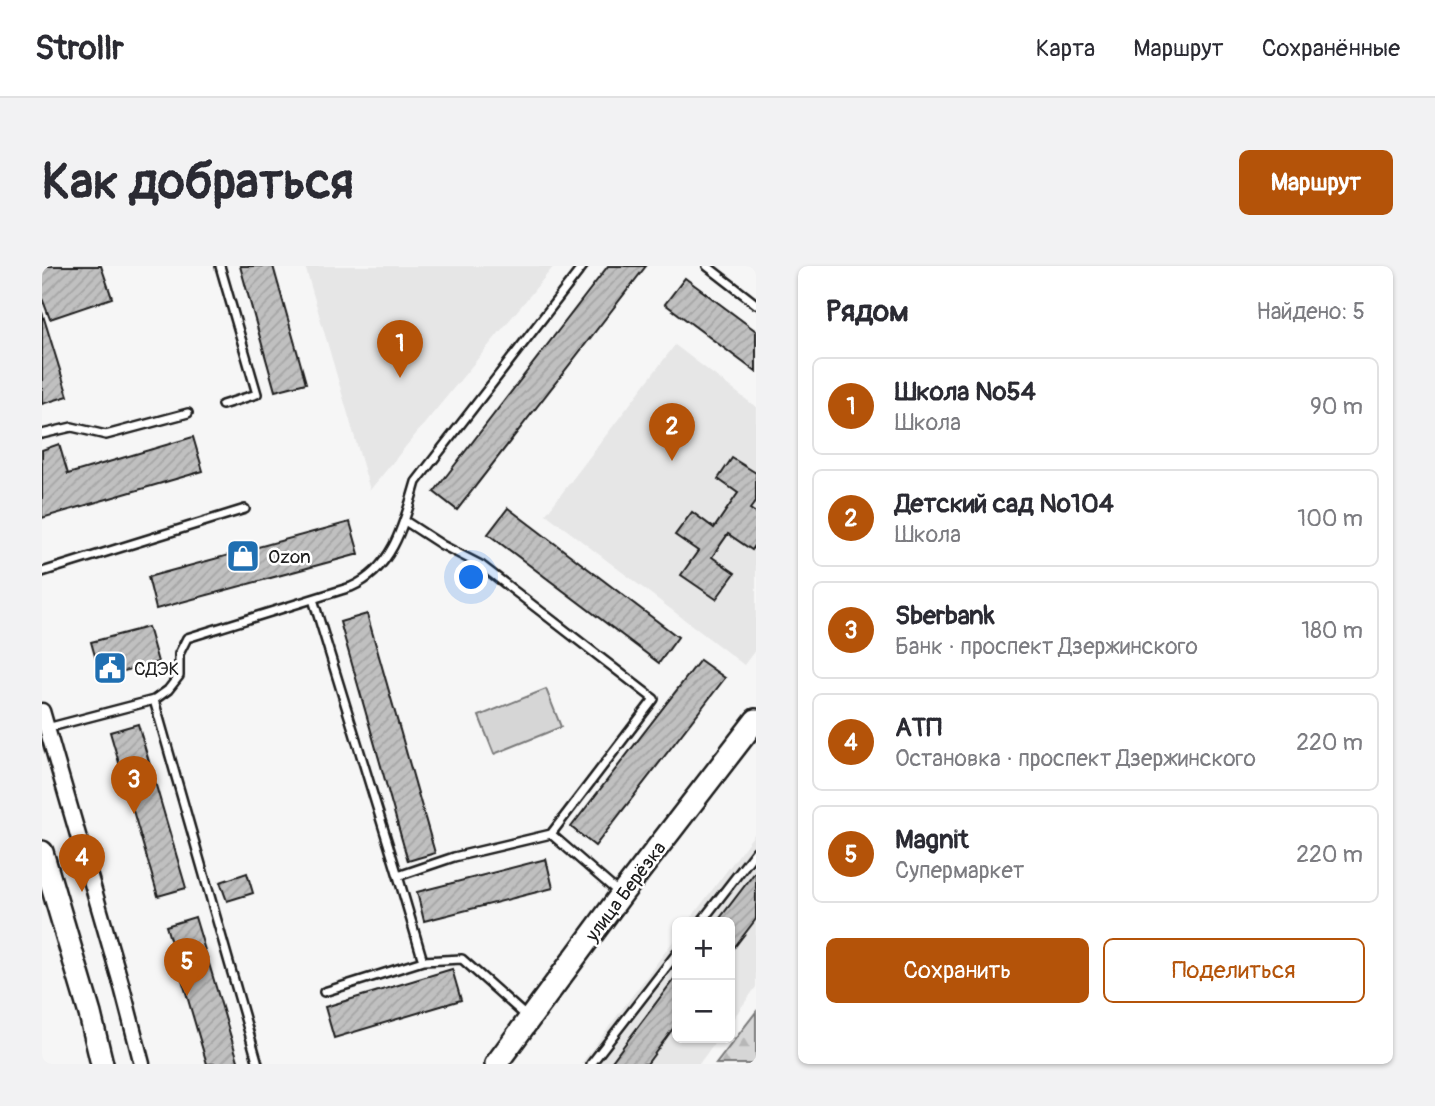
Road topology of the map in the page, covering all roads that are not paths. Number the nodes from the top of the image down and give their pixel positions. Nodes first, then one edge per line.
1 (220, 266) edge
2 (583, 266) edge
3 (707, 266) edge
4 (756, 304) edge
5 (222, 405) dead end
6 (188, 413) dead end
7 (42, 434) edge
8 (245, 509) dead end
9 (405, 521) junction
10 (42, 572) edge
11 (313, 599) junction
12 (154, 700) junction
13 (42, 711) edge
14 (756, 720) edge
15 (47, 727) junction
16 (551, 834) junction
17 (756, 851) edge
18 (42, 852) edge
19 (398, 876) junction
20 (621, 895) junction
21 (705, 917) edge
22 (672, 959) edge
23 (423, 961) junction
24 (324, 992) dead end
25 (529, 1020) junction
26 (102, 1064) edge
27 (142, 1064) edge
28 (258, 1064) edge
29 (496, 1064) edge
30 (591, 1064) edge

1 - 5 lane
2 - 9 lane
3 - 4 lane
6 - 7 lane
8 - 10 lane
9 - 11 lane
9 - 16 lane
11 - 12 lane
11 - 19 lane
12 - 15 lane
12 - 28 lane
13 - 15 street
14 - 20 main road, улица Берёзка
15 - 27 street
16 - 19 lane
16 - 20 lane
17 - 21 lane
18 - 26 main road
19 - 23 lane
20 - 25 main road, улица Берёзка
22 - 30 lane
23 - 24 lane
23 - 25 lane
25 - 29 main road, улица Берёзка

